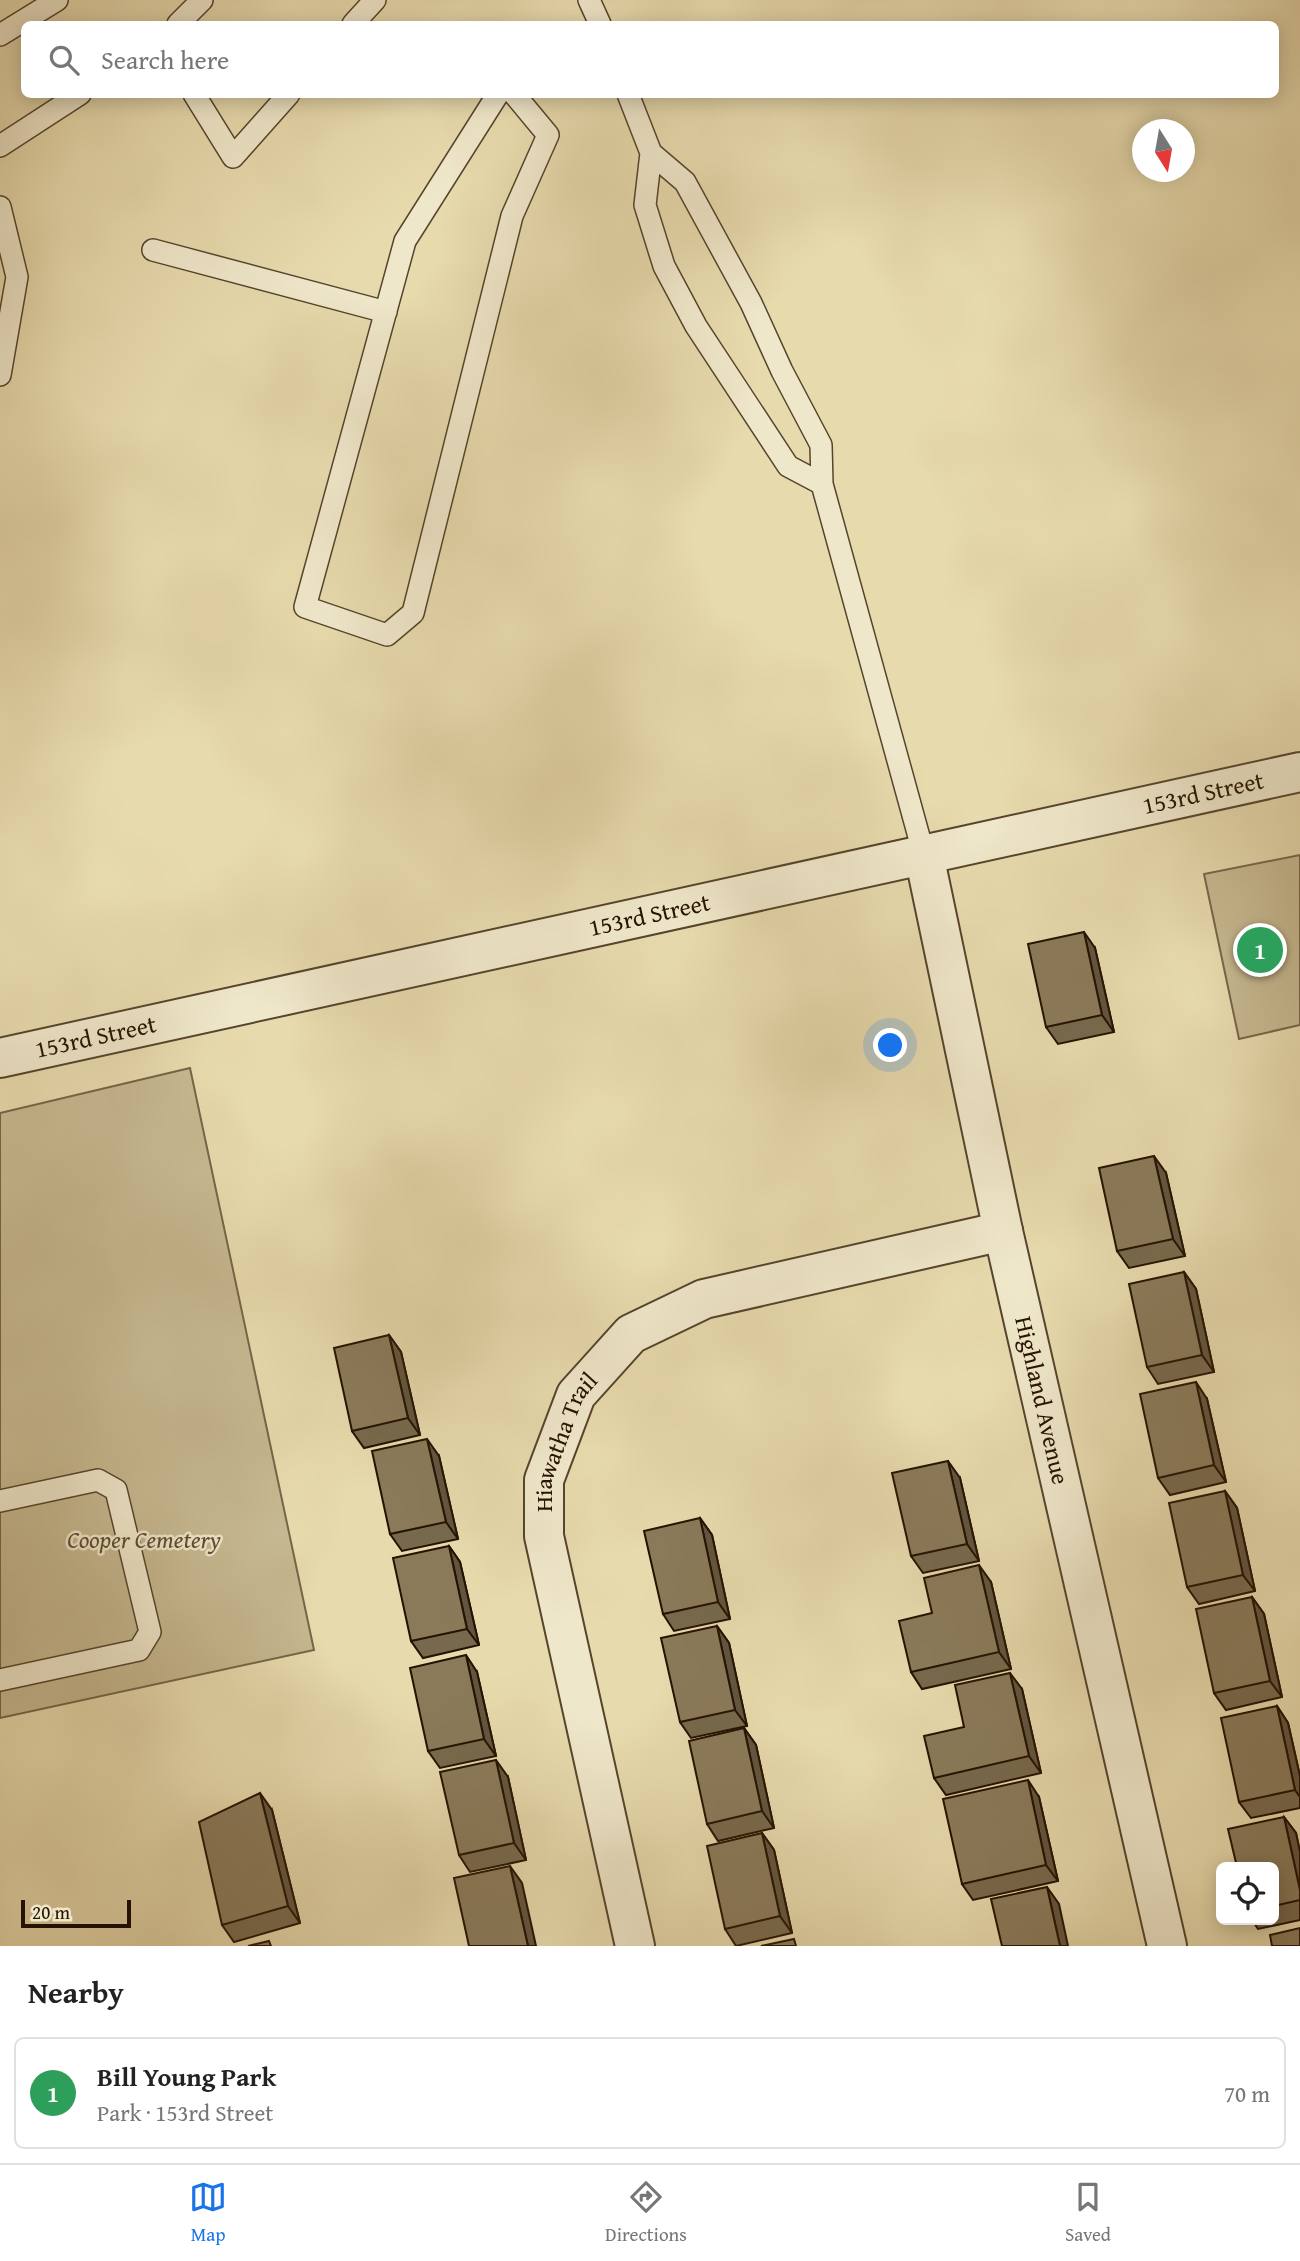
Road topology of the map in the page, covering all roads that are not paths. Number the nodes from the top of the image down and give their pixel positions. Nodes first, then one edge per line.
1 (57, 0) edge
2 (202, 0) edge
3 (375, 0) edge
4 (589, 0) edge
5 (23, 21) edge
6 (181, 21) edge
7 (356, 21) edge
8 (599, 21) edge
9 (21, 22) edge
10 (0, 35) edge
11 (74, 98) edge
12 (196, 98) edge
13 (285, 98) edge
14 (495, 98) edge
15 (517, 98) edge
16 (630, 98) edge
17 (0, 146) edge
18 (651, 153) junction
19 (0, 207) edge
20 (153, 250) dead end
21 (386, 312) junction
22 (0, 374) edge
23 (822, 484) junction
24 (1300, 772) edge
25 (924, 855) junction
26 (0, 1058) edge
27 (1003, 1231) junction
28 (0, 1501) edge
29 (0, 1680) edge
30 (635, 1946) edge
31 (1167, 1946) edge

1 - 5 lane
2 - 6 lane
3 - 7 lane
4 - 8 lane
9 - 10 lane
11 - 17 lane
12 - 13 lane
14 - 21 lane
15 - 21 lane
16 - 18 lane
18 - 23 lane
18 - 23 lane
19 - 22 lane
20 - 21 lane
23 - 25 lane
24 - 25 street, 153rd Street
25 - 26 street, 153rd Street
25 - 27 street, Highland Avenue
27 - 30 street, Hiawatha Trail
27 - 31 street, Highland Avenue
28 - 29 lane

